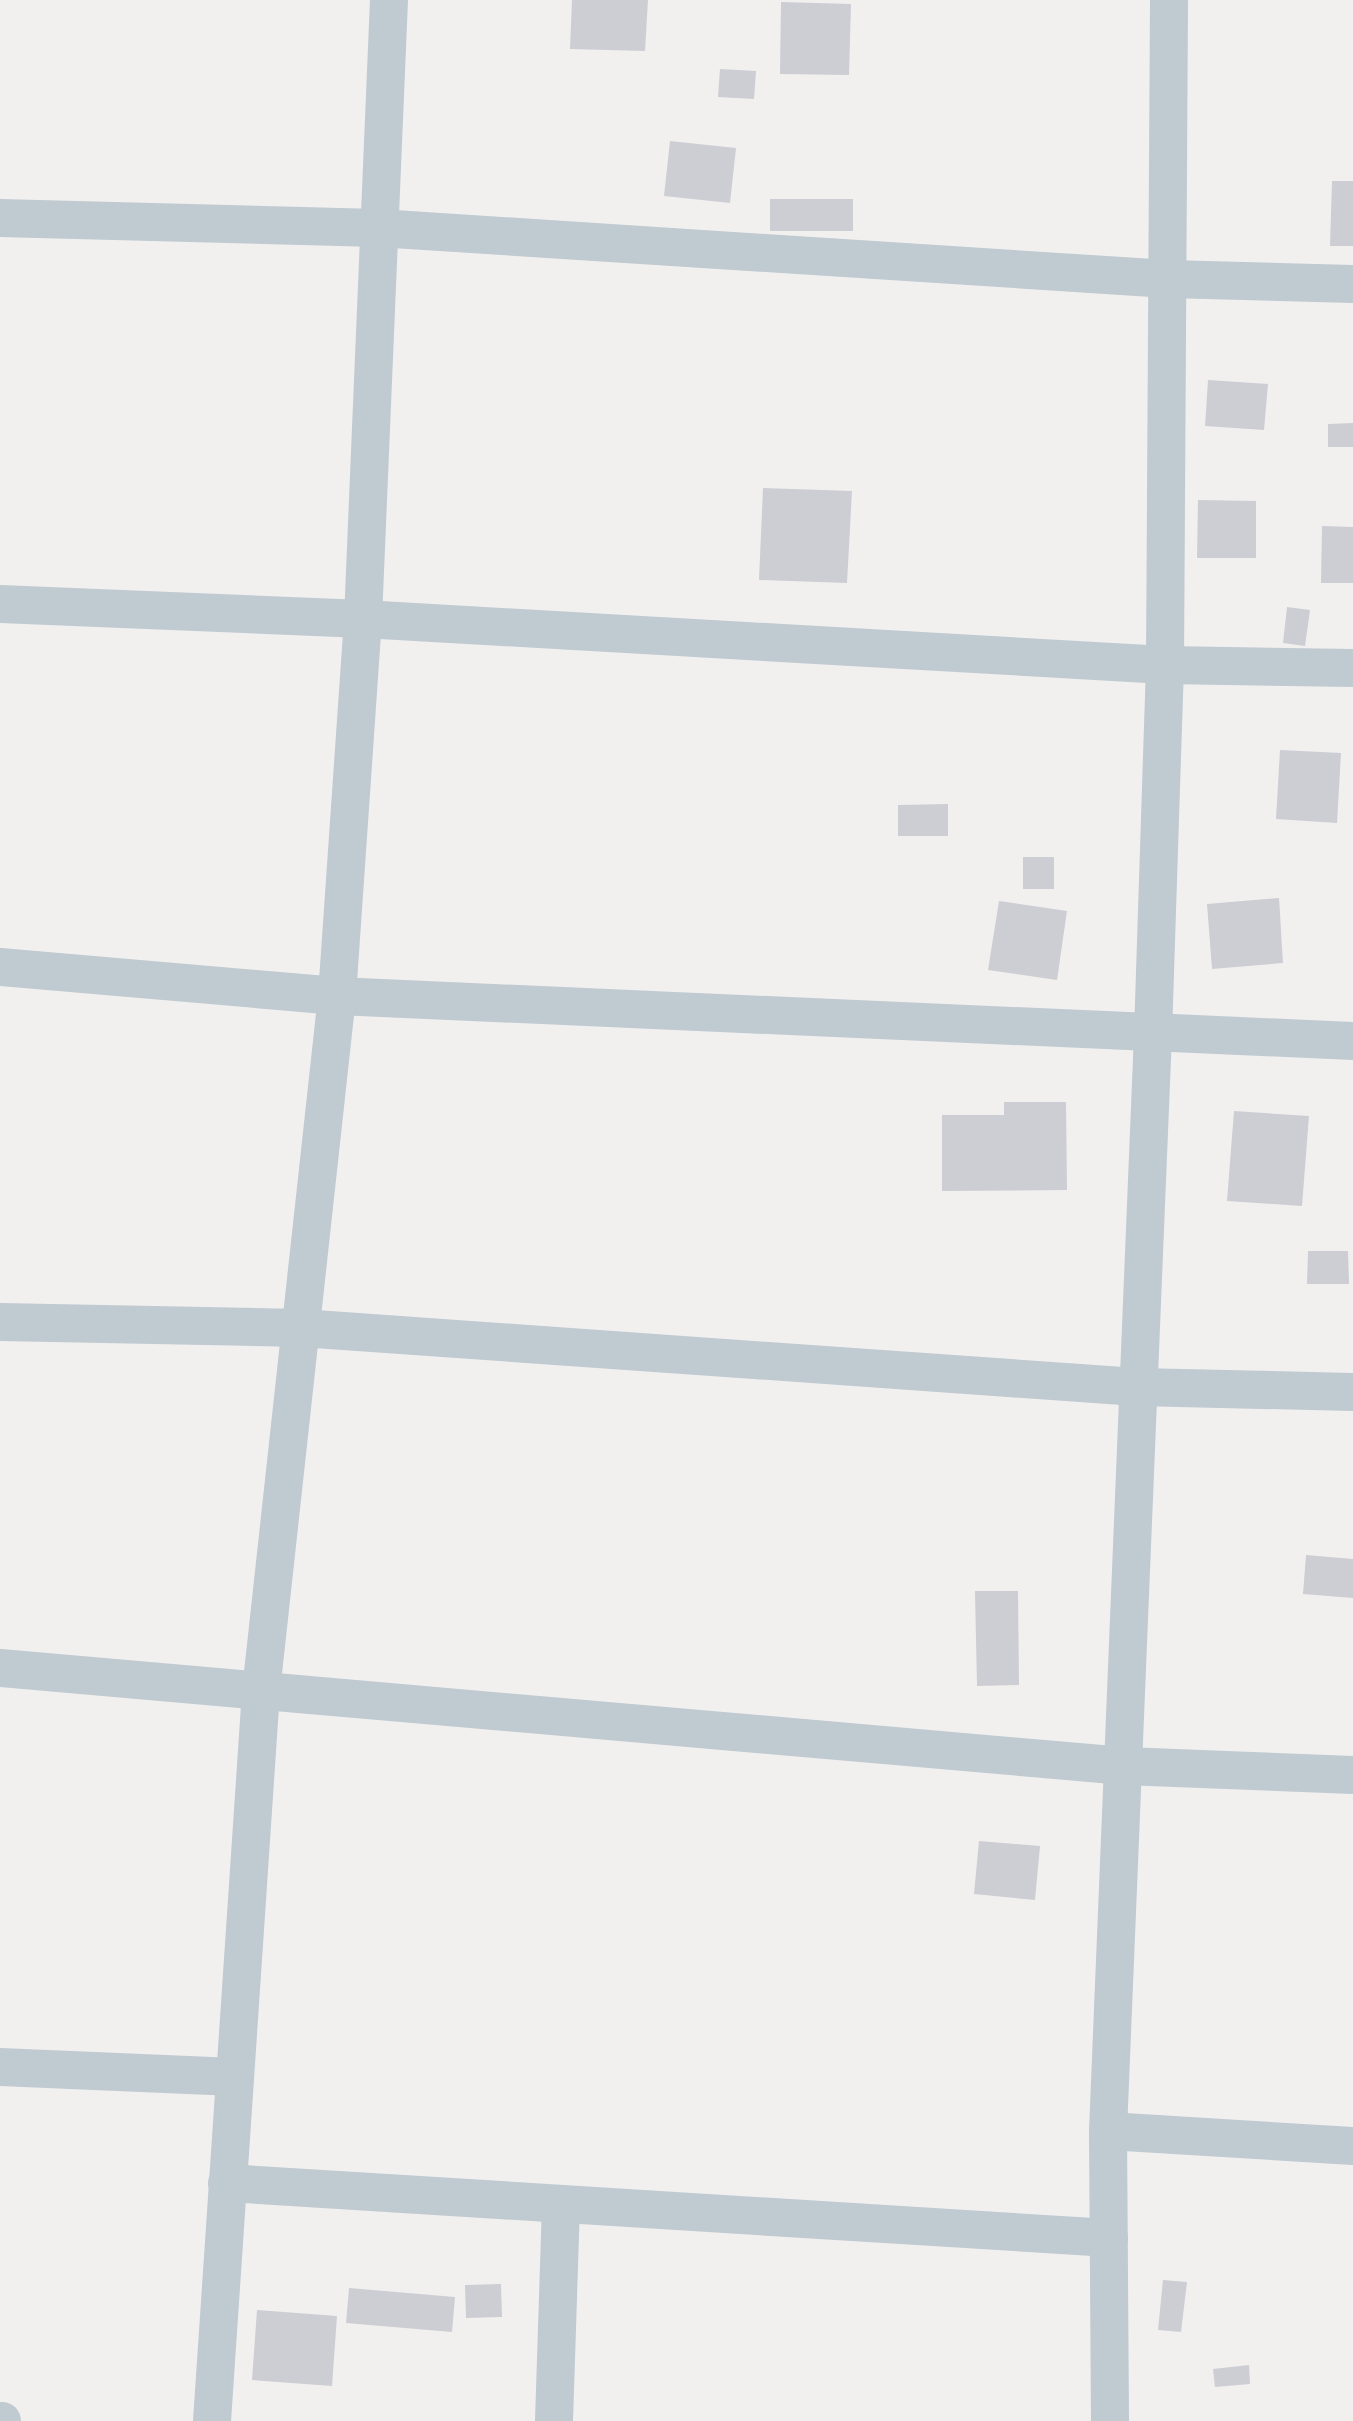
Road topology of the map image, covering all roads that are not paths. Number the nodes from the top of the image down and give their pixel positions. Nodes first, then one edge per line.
1 (389, 0) edge
2 (1169, 0) edge
3 (0, 218) edge
4 (378, 228) junction
5 (1168, 279) junction
6 (1353, 284) edge
7 (0, 604) edge
8 (363, 620) junction
9 (1165, 665) junction
10 (1353, 668) edge
11 (0, 968) edge
12 (337, 996) junction
13 (1153, 1034) junction
14 (1353, 1041) edge
15 (0, 1322) edge
16 (301, 1328) junction
17 (1137, 1387) junction
18 (1353, 1392) edge
19 (0, 1668) edge
20 (261, 1690) junction
21 (1124, 1766) junction
22 (1353, 1775) edge
23 (0, 2067) edge
24 (235, 2077) junction
25 (1108, 2131) junction
26 (1353, 2146) edge
27 (227, 2183) junction
28 (561, 2204) junction
29 (1109, 2238) junction
30 (212, 2421) edge
31 (554, 2421) edge
32 (1110, 2421) edge

1 - 4 street
2 - 5 street
3 - 4 street
4 - 5 street
4 - 8 street
5 - 6 street
5 - 9 street
7 - 8 street
8 - 9 street
8 - 12 street
9 - 10 street
9 - 13 street
11 - 12 street
12 - 13 street
12 - 16 street
13 - 14 street
13 - 17 street
15 - 16 street
16 - 17 street
16 - 20 street
17 - 18 street
17 - 21 street
19 - 20 street
20 - 21 street
20 - 24 street
21 - 22 street
21 - 25 street
23 - 24 street
24 - 27 street
25 - 26 street
25 - 29 street
27 - 28 street
27 - 30 street
28 - 29 street
28 - 31 street
29 - 32 street

